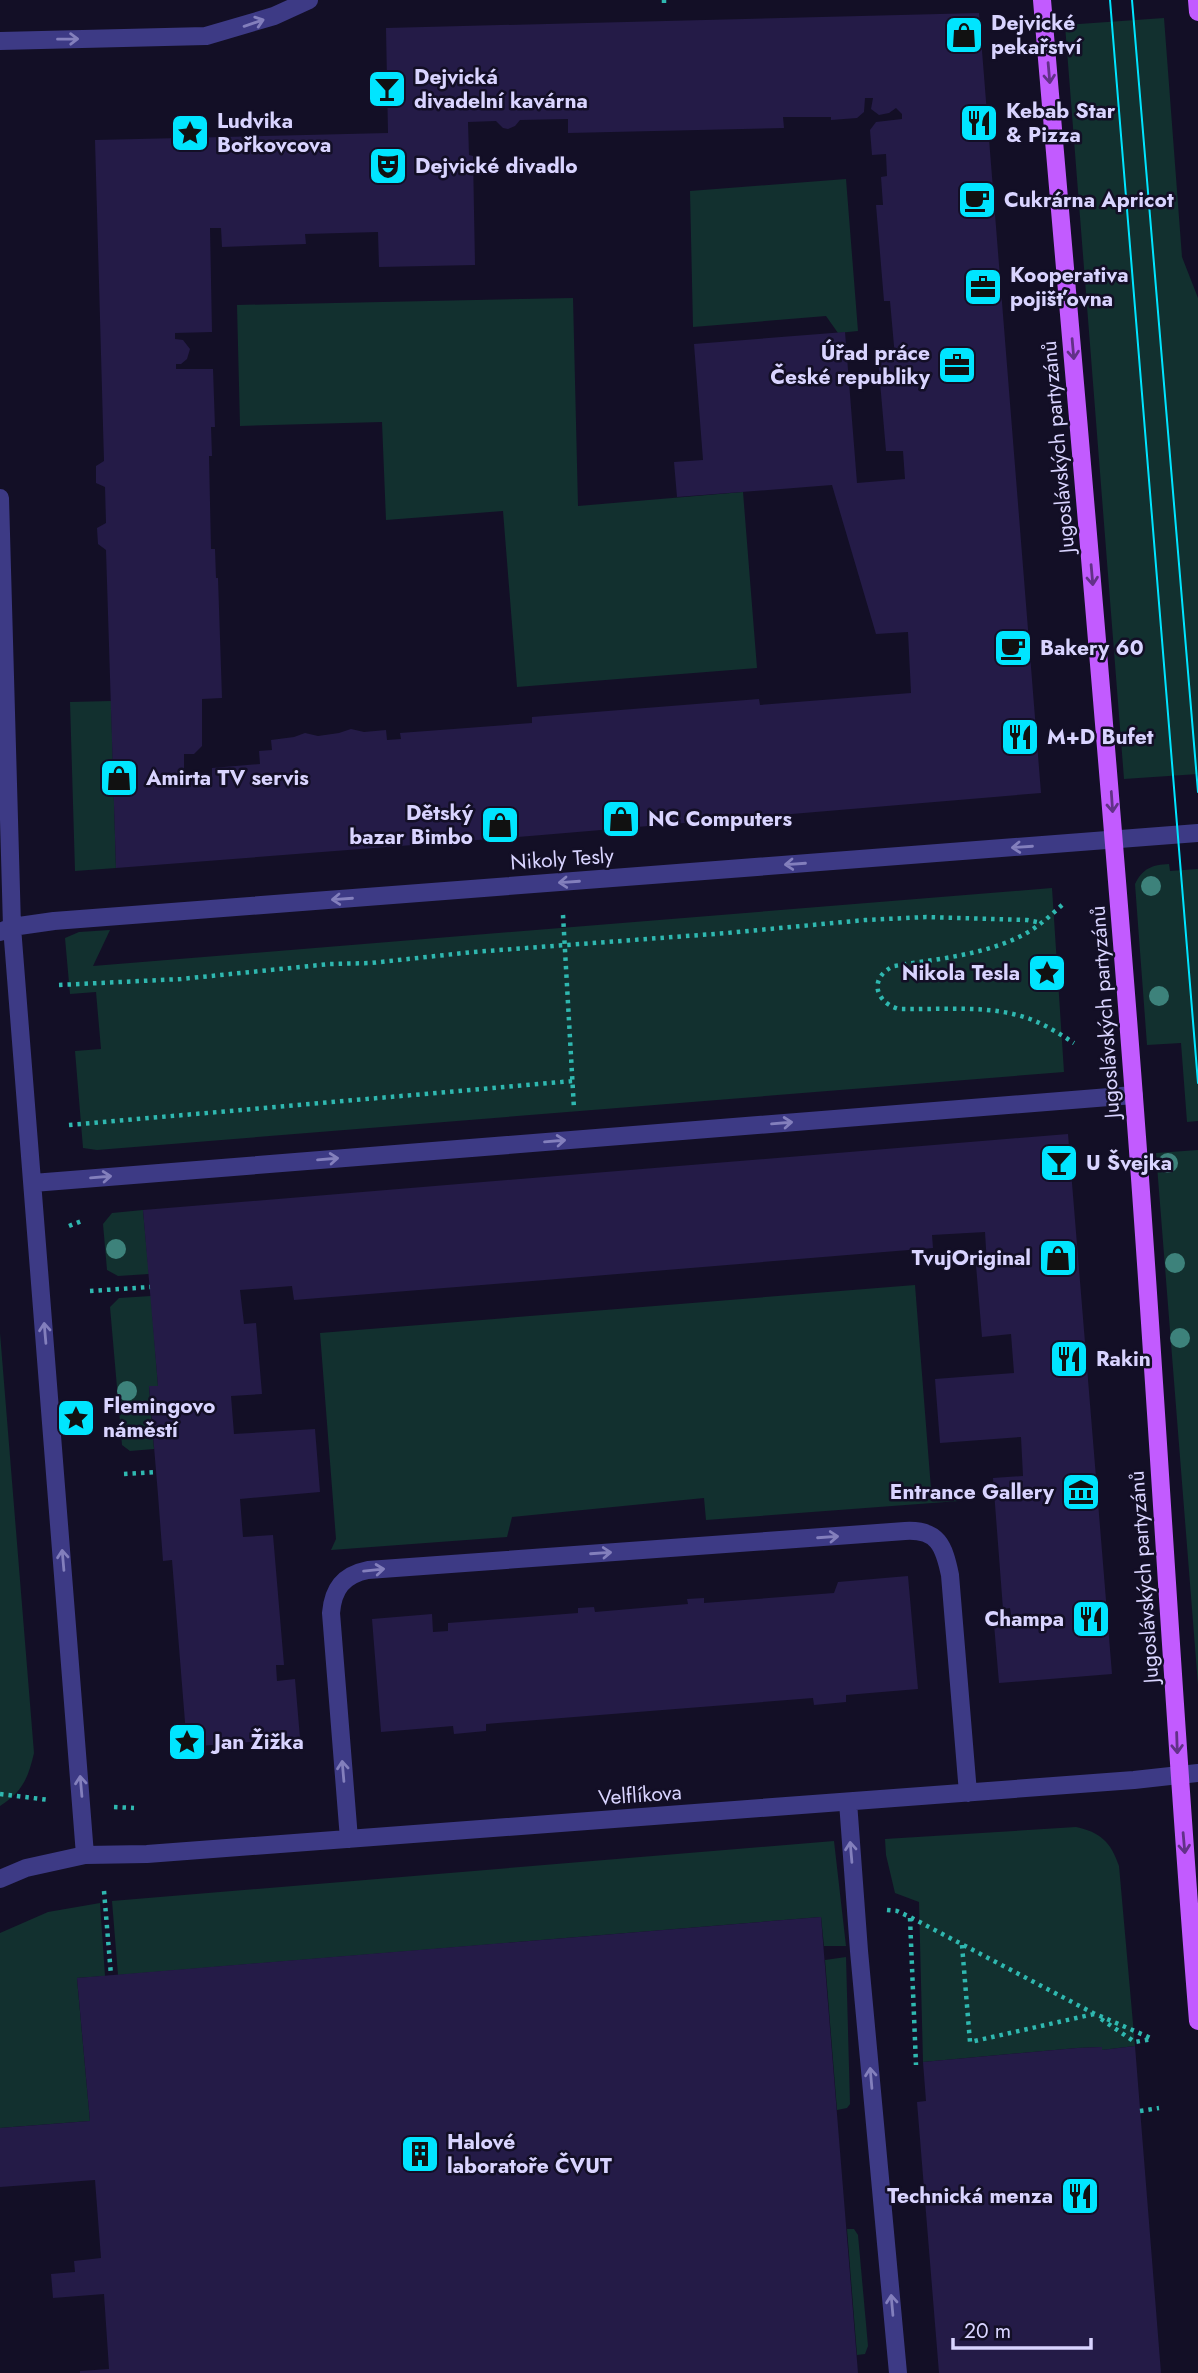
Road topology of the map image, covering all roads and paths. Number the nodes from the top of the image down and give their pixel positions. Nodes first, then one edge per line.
1 (1042, 0) edge
2 (1197, 0) edge
3 (304, 2) edge
4 (1198, 12) edge
5 (0, 41) edge
6 (0, 498) edge
7 (1198, 833) edge
8 (1115, 839) junction
9 (561, 882) junction
10 (1062, 905) dead end
11 (1042, 923) junction
12 (6, 930) edge
13 (565, 945) junction
14 (59, 985) dead end
15 (1074, 1043) dead end
16 (573, 1081) junction
17 (1134, 1095) junction
18 (69, 1125) dead end
19 (576, 1139) junction
20 (33, 1182) junction
21 (150, 1287) dead end
22 (90, 1291) dead end
23 (156, 1472) dead end
24 (124, 1474) dead end
25 (1198, 1773) edge
26 (1178, 1775) junction
27 (968, 1793) junction
28 (0, 1794) edge
29 (15, 1796) dead end
30 (848, 1802) junction
31 (119, 1807) dead end
32 (134, 1808) dead end
33 (349, 1839) junction
34 (85, 1855) junction
35 (0, 1879) edge
36 (104, 1891) dead end
37 (962, 1944) junction
38 (111, 1975) dead end
39 (1093, 2013) junction
40 (1198, 2021) edge
41 (916, 2065) dead end
42 (1159, 2108) dead end
43 (1140, 2110) dead end
44 (898, 2373) edge

1 -> 8 main road, Jugoslávských partyzánů
2 - 4 main road
5 -> 3 street
6 - 12 street
7 - 8 street, Nikoly Tesly
8 -> 9 street, Nikoly Tesly
8 - 17 main road, Jugoslávských partyzánů
9 -> 12 street, Nikoly Tesly
9 - 13 path
10 - 11 path
11 - 13 path
11 - 15 path
12 - 20 street
13 - 14 path
13 - 16 path
16 - 18 path
16 - 19 path
19 -> 17 street
17 -> 26 main road, Jugoslávských partyzánů
20 -> 19 street
34 -> 20 street
21 - 22 path
23 - 24 path
25 - 26 street, Velflíkova
26 - 27 street, Velflíkova
26 -> 40 main road, Jugoslávských partyzánů
27 - 30 street, Velflíkova
33 -> 27 street
28 - 29 path
30 - 33 street, Velflíkova
44 -> 30 street
31 - 32 path
33 - 34 street, Velflíkova
34 - 35 street
36 - 38 path
37 - 39 path
37 - 39 path
37 - 41 path
39 - 39 path
42 - 43 path

